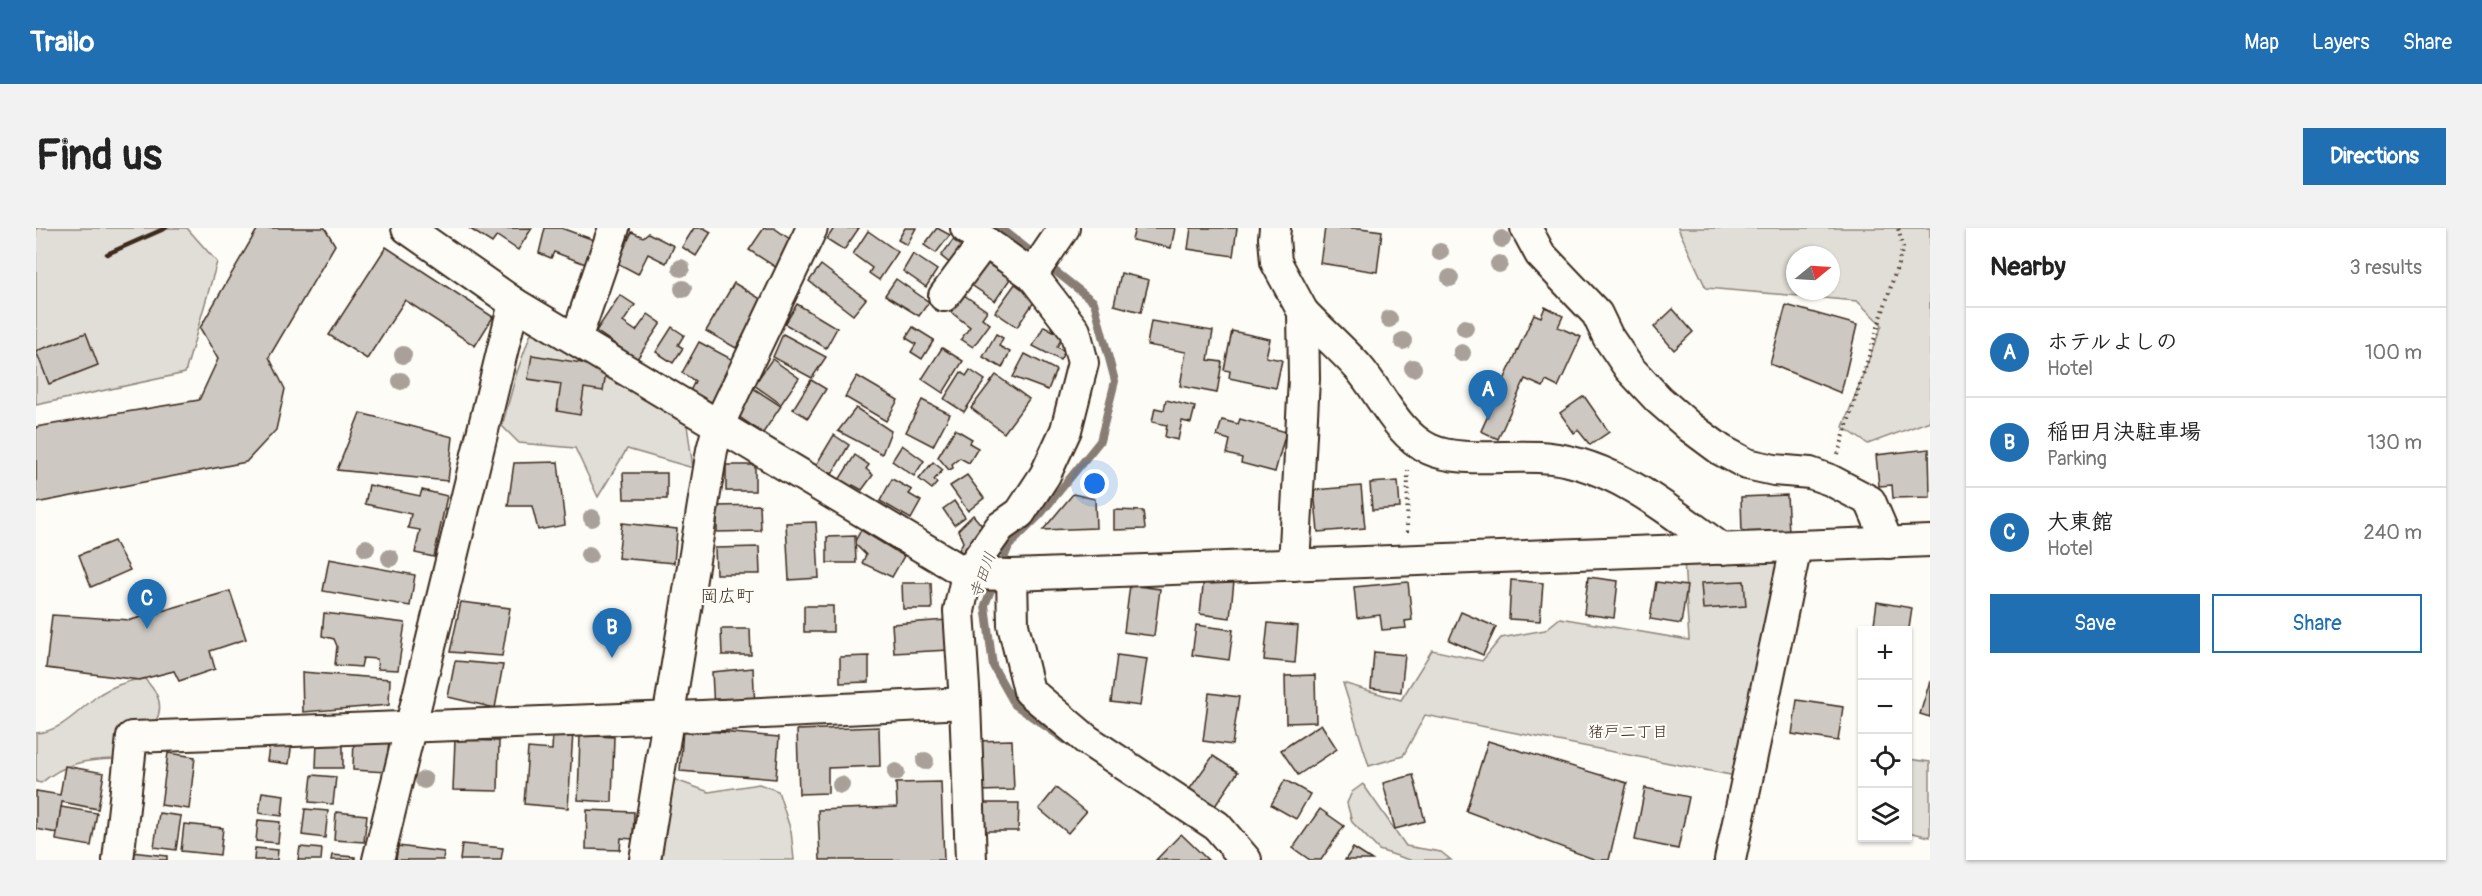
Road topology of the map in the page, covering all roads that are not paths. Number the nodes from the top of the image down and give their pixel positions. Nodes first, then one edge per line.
1 (407, 228) edge
2 (614, 228) edge
3 (812, 228) edge
4 (1275, 228) edge
5 (1526, 228) edge
6 (975, 235) edge
7 (1058, 236) edge
8 (1033, 274) junction
9 (944, 296) dead end
10 (514, 303) junction
11 (1303, 312) junction
12 (576, 339) junction
13 (719, 424) junction
14 (1930, 541) edge
15 (1888, 543) junction
16 (1796, 547) junction
17 (1722, 549) junction
18 (1294, 564) junction
19 (967, 574) junction
20 (1012, 575) junction
21 (965, 703) junction
22 (670, 716) junction
23 (411, 725) junction
24 (118, 860) edge
25 (378, 860) edge
26 (645, 860) edge
27 (971, 860) edge
28 (1246, 860) edge
29 (1730, 860) edge

1 - 10 street
2 - 12 street
3 - 13 street
4 - 11 street
5 - 15 street
6 - 8 street
6 - 9 street
7 - 8 street
8 - 19 street
10 - 12 street
10 - 23 street
11 - 17 street
11 - 18 street
12 - 13 street
13 - 19 street
13 - 22 street
14 - 15 street
15 - 16 street
16 - 17 street
16 - 29 street
17 - 18 street
18 - 20 street
19 - 20 street
19 - 21 street
20 - 28 street
21 - 22 street
21 - 27 street
22 - 23 street
22 - 26 street
23 - 24 street
23 - 25 street

